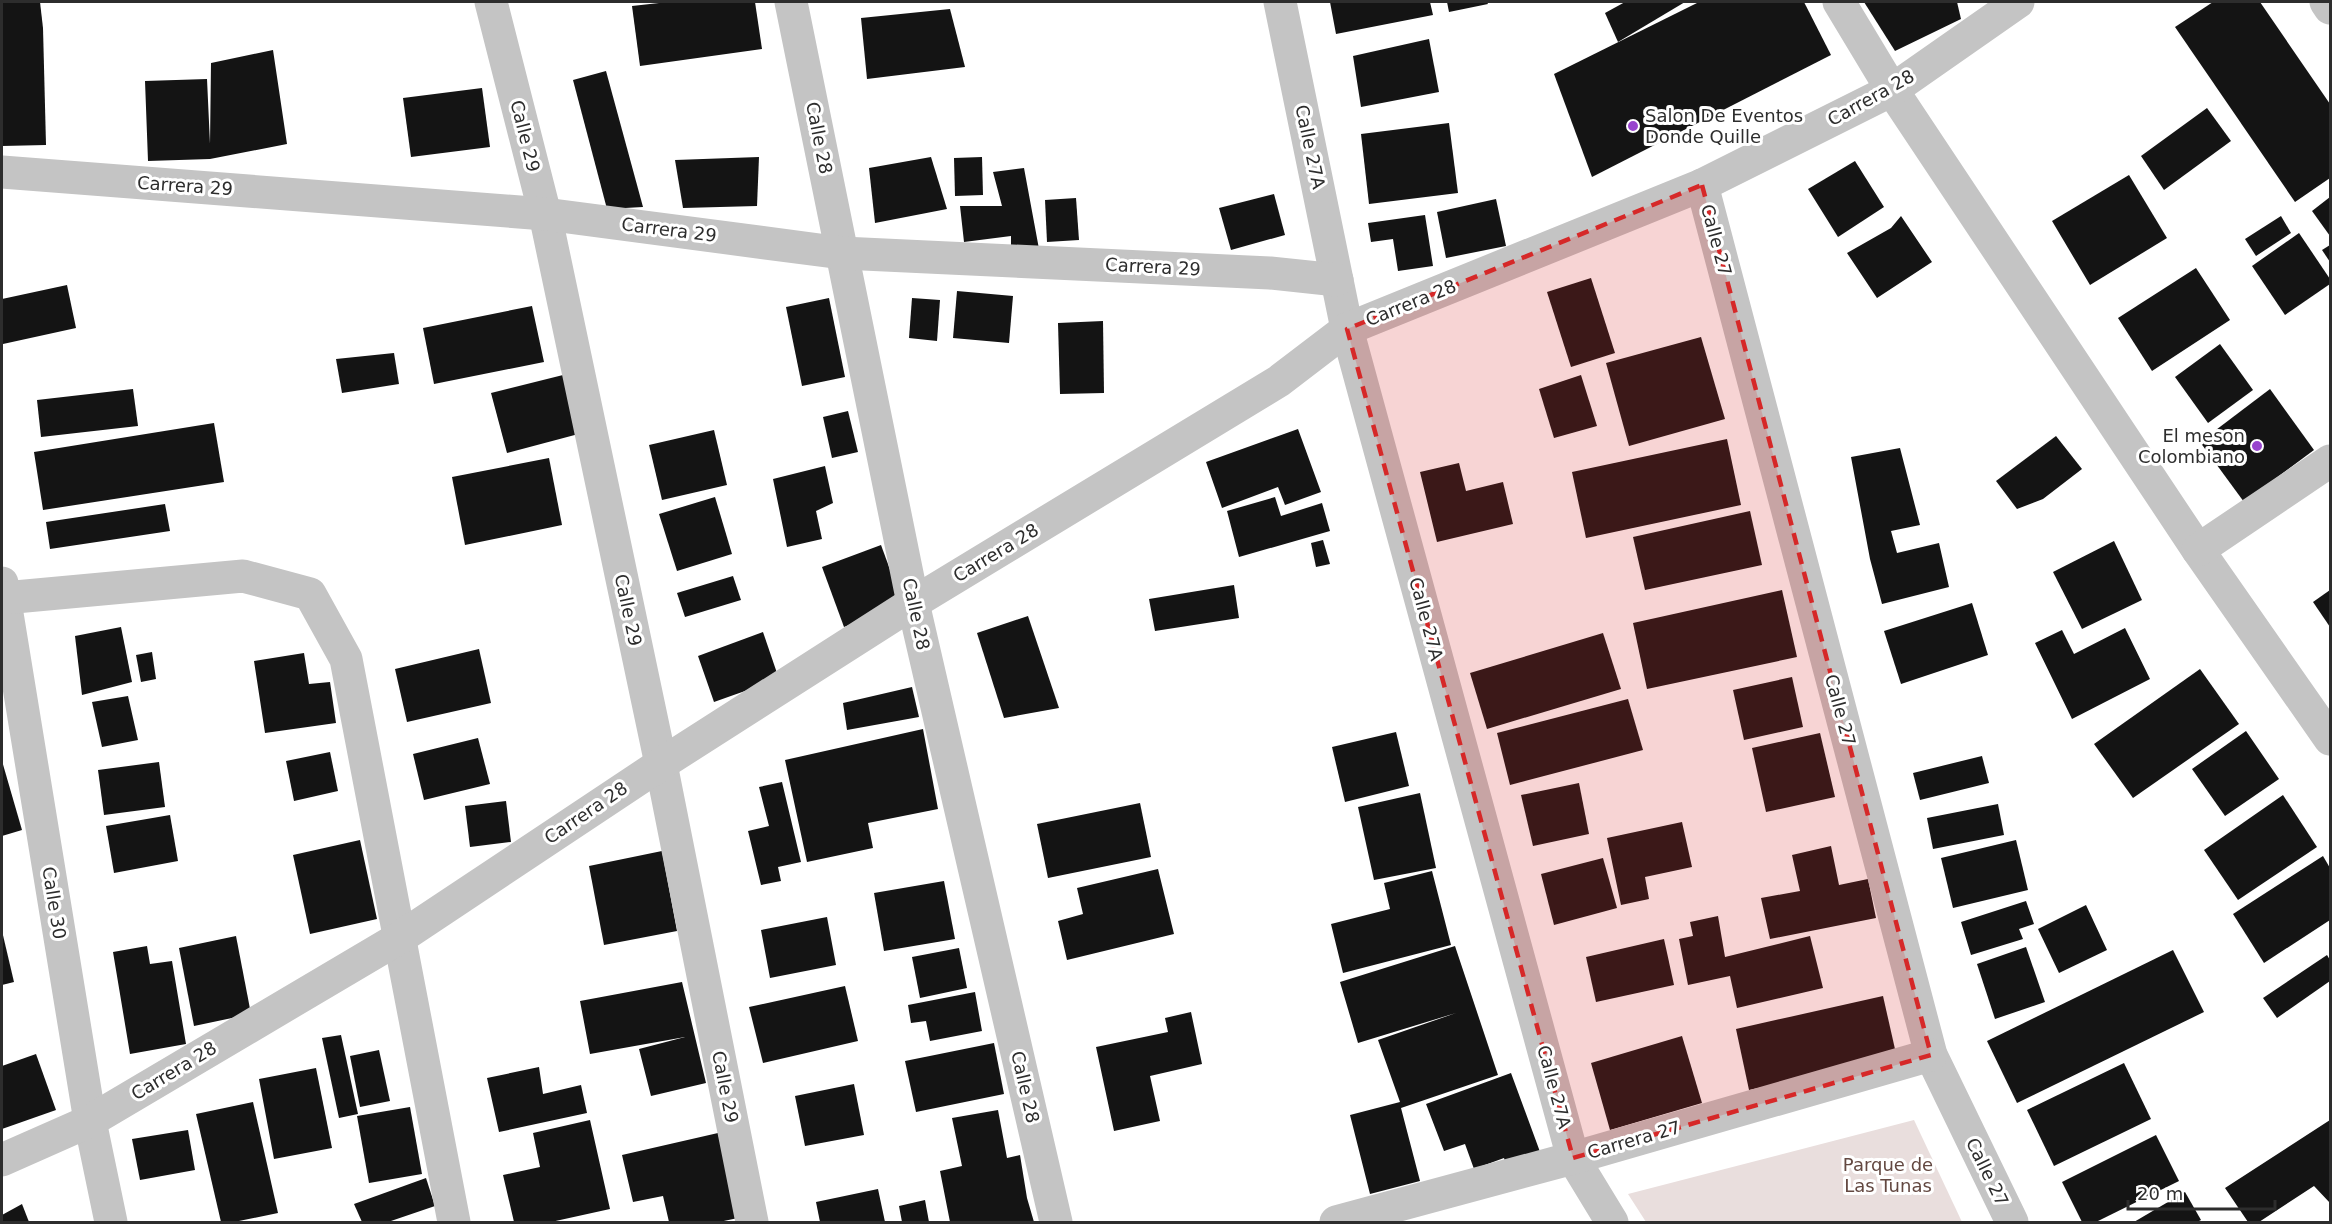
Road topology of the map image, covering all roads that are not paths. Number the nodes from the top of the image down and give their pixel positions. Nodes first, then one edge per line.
1 (491, 2) edge
2 (791, 2) edge
3 (1280, 2) edge
4 (1839, 2) edge
5 (2018, 2) edge
6 (2326, 2) edge
7 (2331, 8) edge
8 (1892, 90) junction
9 (2, 172) edge
10 (1702, 185) junction
11 (545, 214) junction
12 (842, 253) junction
13 (1337, 280) junction
14 (1347, 329) junction
15 (2331, 461) edge
16 (2198, 550) junction
17 (3, 590) edge
18 (914, 603) junction
19 (2331, 740) edge
20 (661, 764) junction
21 (401, 937) junction
22 (1931, 1056) junction
23 (90, 1121) junction
24 (1573, 1158) junction
25 (2, 1160) edge
26 (1374, 1218) edge
27 (111, 1222) edge
28 (454, 1222) edge
29 (752, 1222) edge
30 (1056, 1222) edge
31 (1336, 1222) edge
32 (1611, 1222) edge
33 (2012, 1222) edge

1 - 11 street, Calle 29
2 - 12 street, Calle 28
3 - 13 street, Calle 27A
4 - 8 street
5 - 8 street, Carrera 28
6 - 7 street
8 - 10 street, Carrera 28
8 - 16 street
9 - 11 street, Carrera 29
10 - 14 street, Carrera 28
10 - 22 street, Calle 27
11 - 12 street, Carrera 29
11 - 20 street, Calle 29
12 - 13 street, Carrera 29
12 - 18 street, Calle 28
13 - 14 street, Calle 27A
14 - 18 street, Carrera 28
14 - 24 street, Calle 27A
15 - 16 street
16 - 19 street
17 - 21 street
17 - 23 street, Calle 30
18 - 20 street, Carrera 28
18 - 30 street, Calle 28
20 - 21 street, Carrera 28
20 - 29 street, Calle 29
21 - 23 street, Carrera 28
21 - 28 street
22 - 24 street, Carrera 27
22 - 33 street, Calle 27
23 - 25 street, Carrera 28
23 - 27 street, Calle 30
24 - 26 street, Carrera 27
24 - 32 street, Calle 27A
26 - 31 street, Carrera 27

